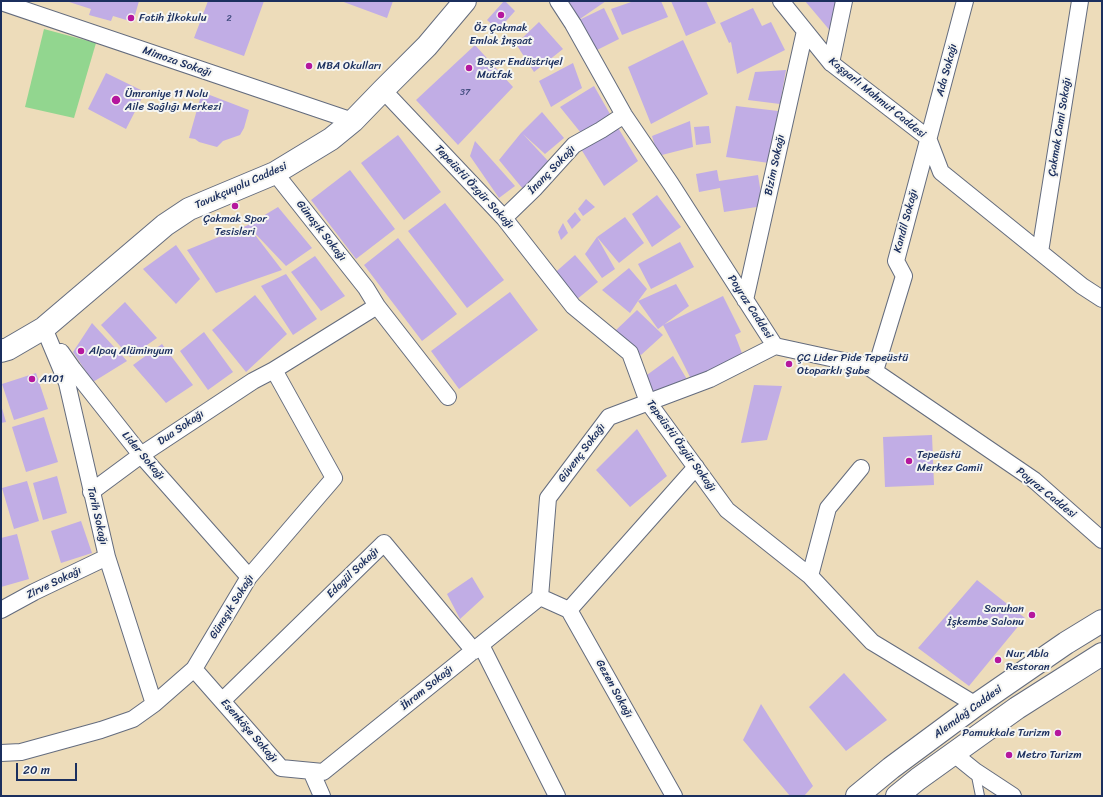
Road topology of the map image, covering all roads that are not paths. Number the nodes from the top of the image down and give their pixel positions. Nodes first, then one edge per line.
1 (465, 1) edge
2 (558, 1) edge
3 (781, 1) edge
4 (844, 1) edge
5 (965, 1) edge
6 (1080, 1) edge
7 (1, 2) edge
8 (805, 31) junction
9 (831, 63) junction
10 (383, 90) junction
11 (624, 115) junction
12 (353, 121) junction
13 (928, 138) junction
14 (275, 173) junction
15 (504, 218) junction
16 (1040, 252) junction
17 (1102, 299) edge
18 (745, 300) junction
19 (377, 306) junction
20 (44, 328) junction
21 (775, 346) junction
22 (1, 350) edge
23 (274, 370) junction
24 (875, 371) junction
25 (448, 397) dead end
26 (648, 402) junction
27 (141, 455) junction
28 (696, 467) junction
29 (861, 468) dead end
30 (92, 492) junction
31 (1102, 540) edge
32 (107, 557) junction
33 (810, 576) junction
34 (249, 577) junction
35 (540, 596) junction
36 (1, 610) edge
37 (569, 610) junction
38 (1102, 621) edge
39 (478, 648) junction
40 (1102, 654) edge
41 (194, 669) junction
42 (222, 701) junction
43 (154, 704) junction
44 (976, 705) junction
45 (1, 752) edge
46 (954, 754) junction
47 (311, 771) junction
48 (975, 771) junction
49 (555, 795) edge
50 (322, 796) edge
51 (674, 796) edge
52 (857, 796) edge
53 (897, 796) edge
54 (980, 796) edge
55 (1013, 796) edge

1 - 10 main road, Tavukçuyolu Caddesi
2 - 11 street, Poyraz Caddesi
3 - 8 street, Kaşgarlı Mahmut Caddesi
4 - 9 street
5 - 13 street, Ada Sokağı
6 - 16 street, Çakmak Cami Sokağı
7 - 12 street, Mimoza Sokağı
8 - 9 street, Kaşgarlı Mahmut Caddesi
8 - 18 street, Bizim Sokağı
9 - 13 street, Kaşgarlı Mahmut Caddesi
10 - 12 main road, Tavukçuyolu Caddesi
10 - 15 street, Tepeüstü Özgür Sokağı
11 - 15 street, İnanç Sokağı
11 - 18 street, Poyraz Caddesi
12 - 14 main road, Tavukçuyolu Caddesi
13 - 16 street, Kaşgarlı Mahmut Caddesi
13 - 24 street, Kandil Sokağı
14 - 19 street, Günaşık Sokağı
14 - 20 main road, Tavukçuyolu Caddesi
15 - 26 street, Tepeüstü Özgür Sokağı
16 - 17 street, Kaşgarlı Mahmut Caddesi
18 - 21 street, Poyraz Caddesi
19 - 23 street
19 - 25 street
20 - 22 main road, Tavukçuyolu Caddesi
20 - 27 street, Lider Sokağı
20 - 30 street, Tarih Sokağı
21 - 24 street, Poyraz Caddesi
21 - 26 street, Güvenç Sokağı
23 - 27 street, Dua Sokağı
23 - 34 street, Günaşık Sokağı
24 - 31 street, Poyraz Caddesi
26 - 28 street, Tepeüstü Özgür Sokağı
26 - 35 street, Güvenç Sokağı
27 - 30 street, Dua Sokağı
27 - 34 street, Lider Sokağı
28 - 33 street, Tepeüstü Özgür Sokağı
28 - 37 street
29 - 33 street
30 - 32 street, Tarih Sokağı
32 - 36 street, Zirve Sokağı
32 - 43 street, Tarih Sokağı
33 - 44 street, Tepeüstü Özgür Sokağı
34 - 41 street, Günaşık Sokağı
35 - 37 street
35 - 39 street, İhram Sokağı
37 - 51 street, Gezen Sokağı
38 - 44 main road, Alemdağ Caddesi
39 - 42 street, Edagül Sokağı
39 - 47 street, İhram Sokağı
39 - 49 street, Edagül Sokağı
40 - 46 main road
41 - 42 street, Esenköşe Sokağı
41 - 43 street, Günaşık Sokağı
42 - 47 street, Esenköşe Sokağı
43 - 45 street, Günaşık Sokağı
44 - 52 main road, Alemdağ Caddesi
46 - 48 street
46 - 53 main road
47 - 50 street
48 - 54 lane
48 - 55 street

